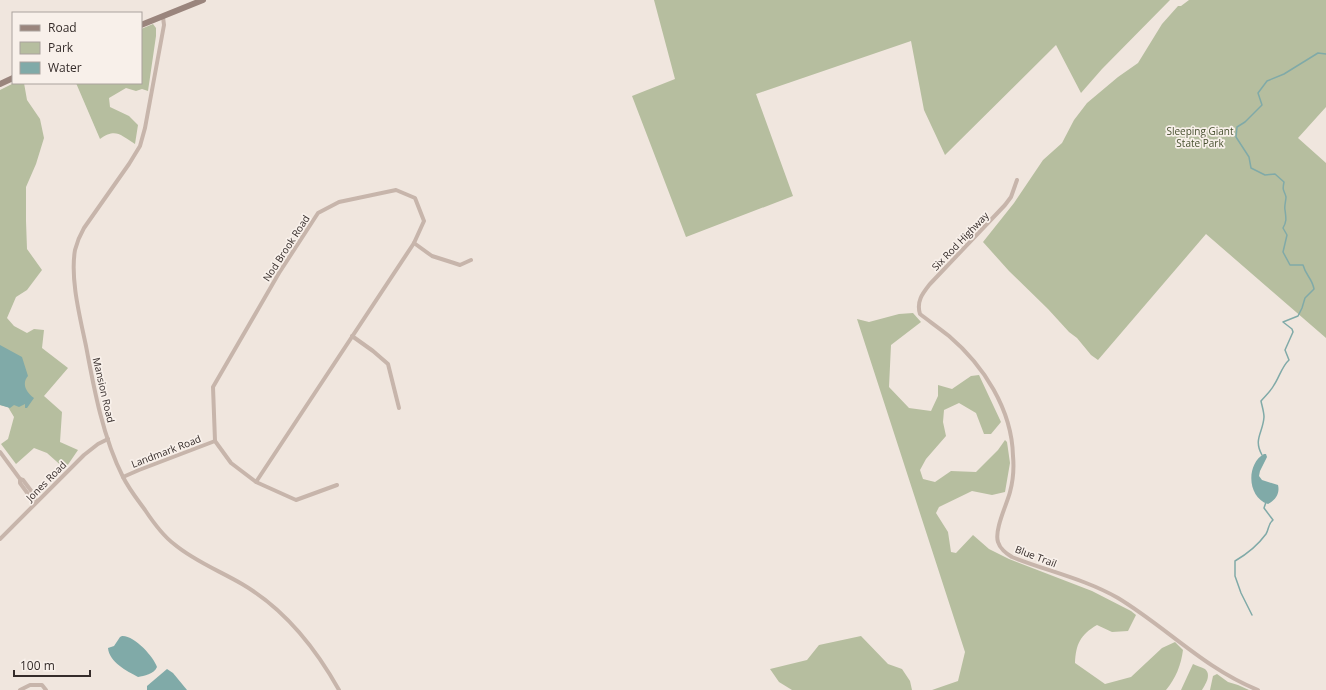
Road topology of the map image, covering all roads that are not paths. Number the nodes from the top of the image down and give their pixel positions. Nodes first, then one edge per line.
1 (203, 0) edge
2 (163, 17) junction
3 (142, 25) edge
4 (12, 78) edge
5 (0, 84) edge
6 (1017, 180) dead end
7 (414, 243) junction
8 (471, 260) dead end
9 (920, 314) joint
10 (352, 336) junction
11 (399, 408) dead end
12 (108, 439) junction
13 (215, 441) junction
14 (0, 452) edge
15 (123, 478) junction
16 (256, 482) junction
17 (337, 485) dead end
18 (36, 500) junction
19 (0, 539) edge
20 (20, 690) edge
21 (46, 690) edge
22 (339, 690) edge
23 (1258, 690) edge

1 - 2 main road
2 - 3 main road
2 - 12 street, Mansion Road
4 - 5 main road
6 - 9 street, Six Rod Highway
7 - 8 street
7 - 10 street, Nod Brook Road
7 - 13 street, Nod Brook Road
9 - 23 street, Blue Trail
10 - 11 street
10 - 16 street, Nod Brook Road
12 - 15 street, Mansion Road
12 - 18 street, Jones Road
13 - 15 street, Landmark Road
13 - 16 street
14 - 18 street
15 - 22 street, Mansion Road
16 - 17 street
18 - 19 street, Jones Road
20 - 21 street

